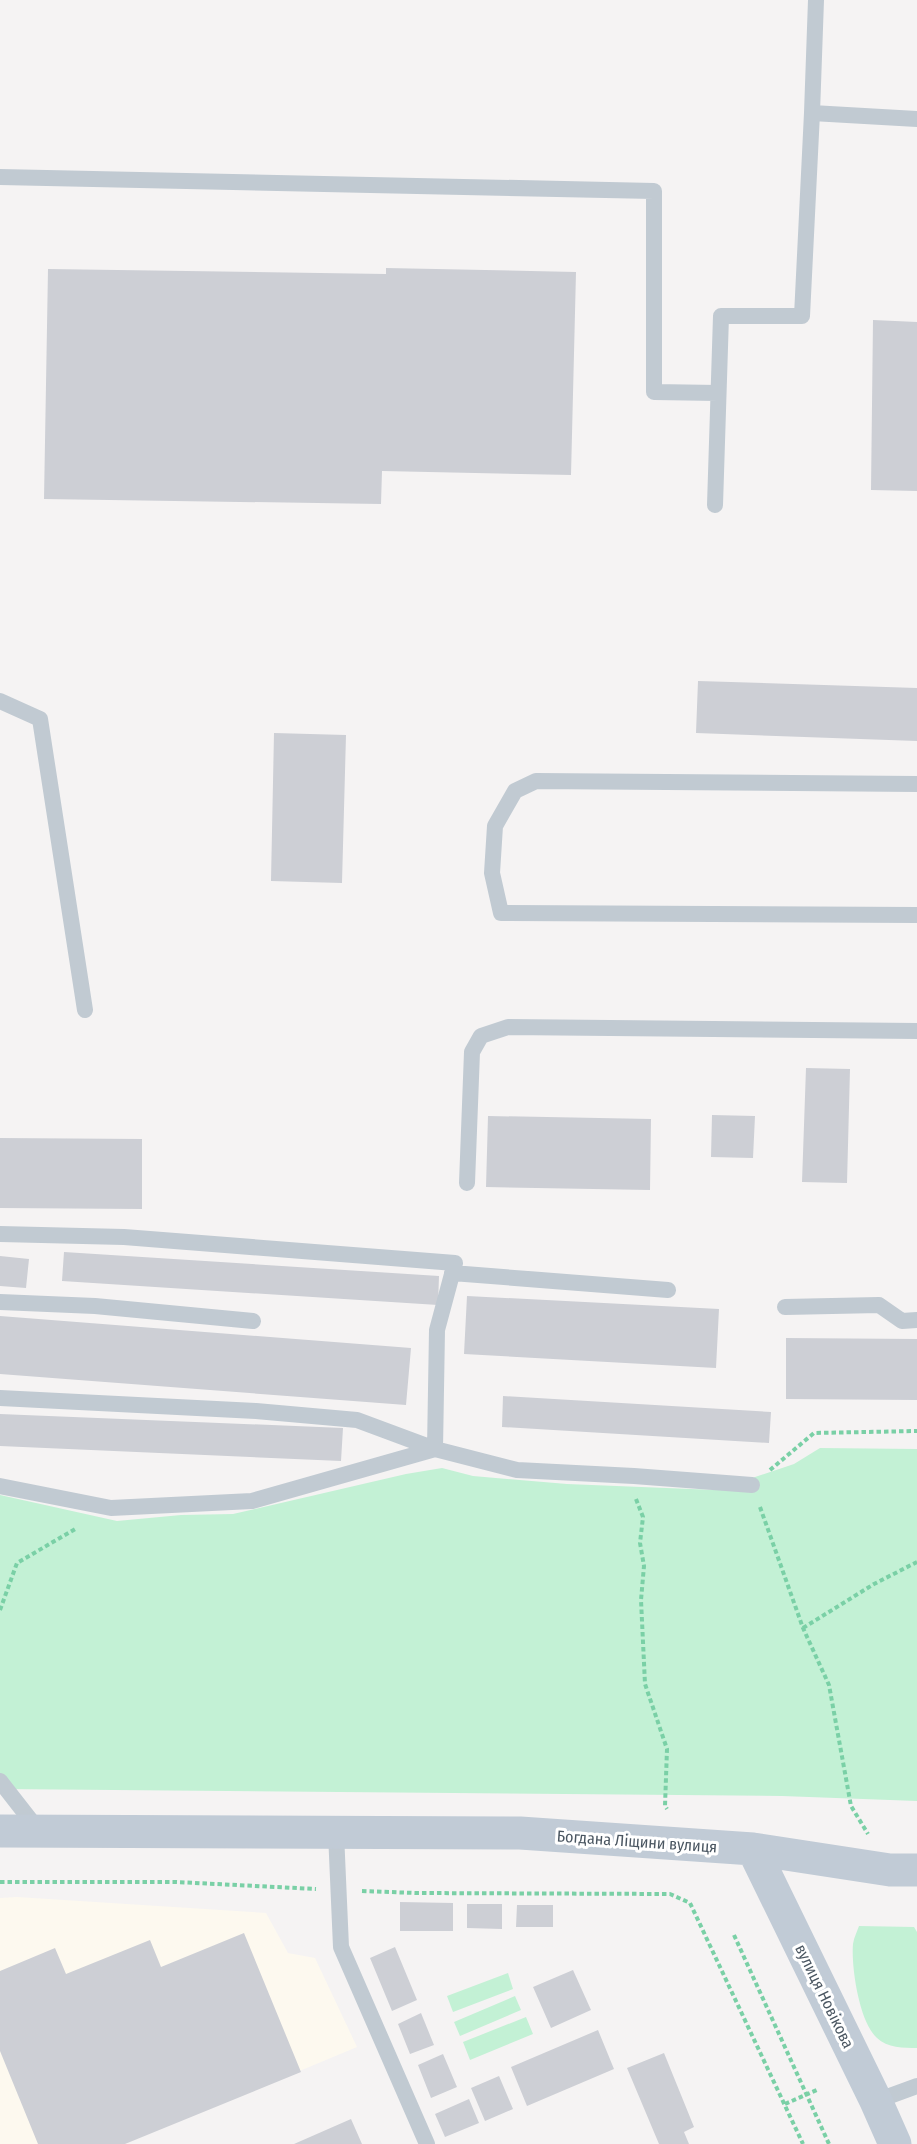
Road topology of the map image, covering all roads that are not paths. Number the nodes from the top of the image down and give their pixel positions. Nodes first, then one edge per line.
1 (816, 0) edge
2 (812, 112) junction
3 (917, 119) edge
4 (0, 177) edge
5 (718, 393) junction
6 (715, 505) dead end
7 (0, 701) edge
8 (917, 784) edge
9 (917, 915) edge
10 (85, 1010) dead end
11 (917, 1031) edge
12 (467, 1183) dead end
13 (0, 1234) edge
14 (452, 1273) junction
15 (668, 1290) dead end
16 (0, 1302) edge
17 (785, 1307) dead end
18 (917, 1320) edge
19 (253, 1321) dead end
20 (0, 1398) edge
21 (435, 1449) junction
22 (752, 1485) road end
23 (0, 1486) edge
24 (0, 1781) edge
25 (0, 1831) edge
26 (39, 1831) junction
27 (336, 1833) junction
28 (753, 1850) junction
29 (904, 1870) edge
30 (917, 2086) edge
31 (876, 2101) junction
32 (427, 2144) edge
33 (895, 2144) edge

1 - 2 lane
2 - 3 lane
2 - 5 lane
4 - 5 lane
5 - 6 lane
7 - 10 lane
8 - 9 lane
11 - 12 lane
13 - 14 lane
14 - 15 lane
14 - 21 lane
16 - 19 lane
17 - 18 lane
20 - 21 lane
21 - 22 lane
21 - 23 lane
24 - 26 lane
25 - 26 street, Богдана Ліщини вулиця
26 - 27 street, Богдана Ліщини вулиця
27 - 28 street, Богдана Ліщини вулиця
27 - 32 lane
28 - 29 street, Богдана Ліщини вулиця
28 - 31 street, вулиця Новікова
30 - 31 lane
31 - 33 street, вулиця Новікова

